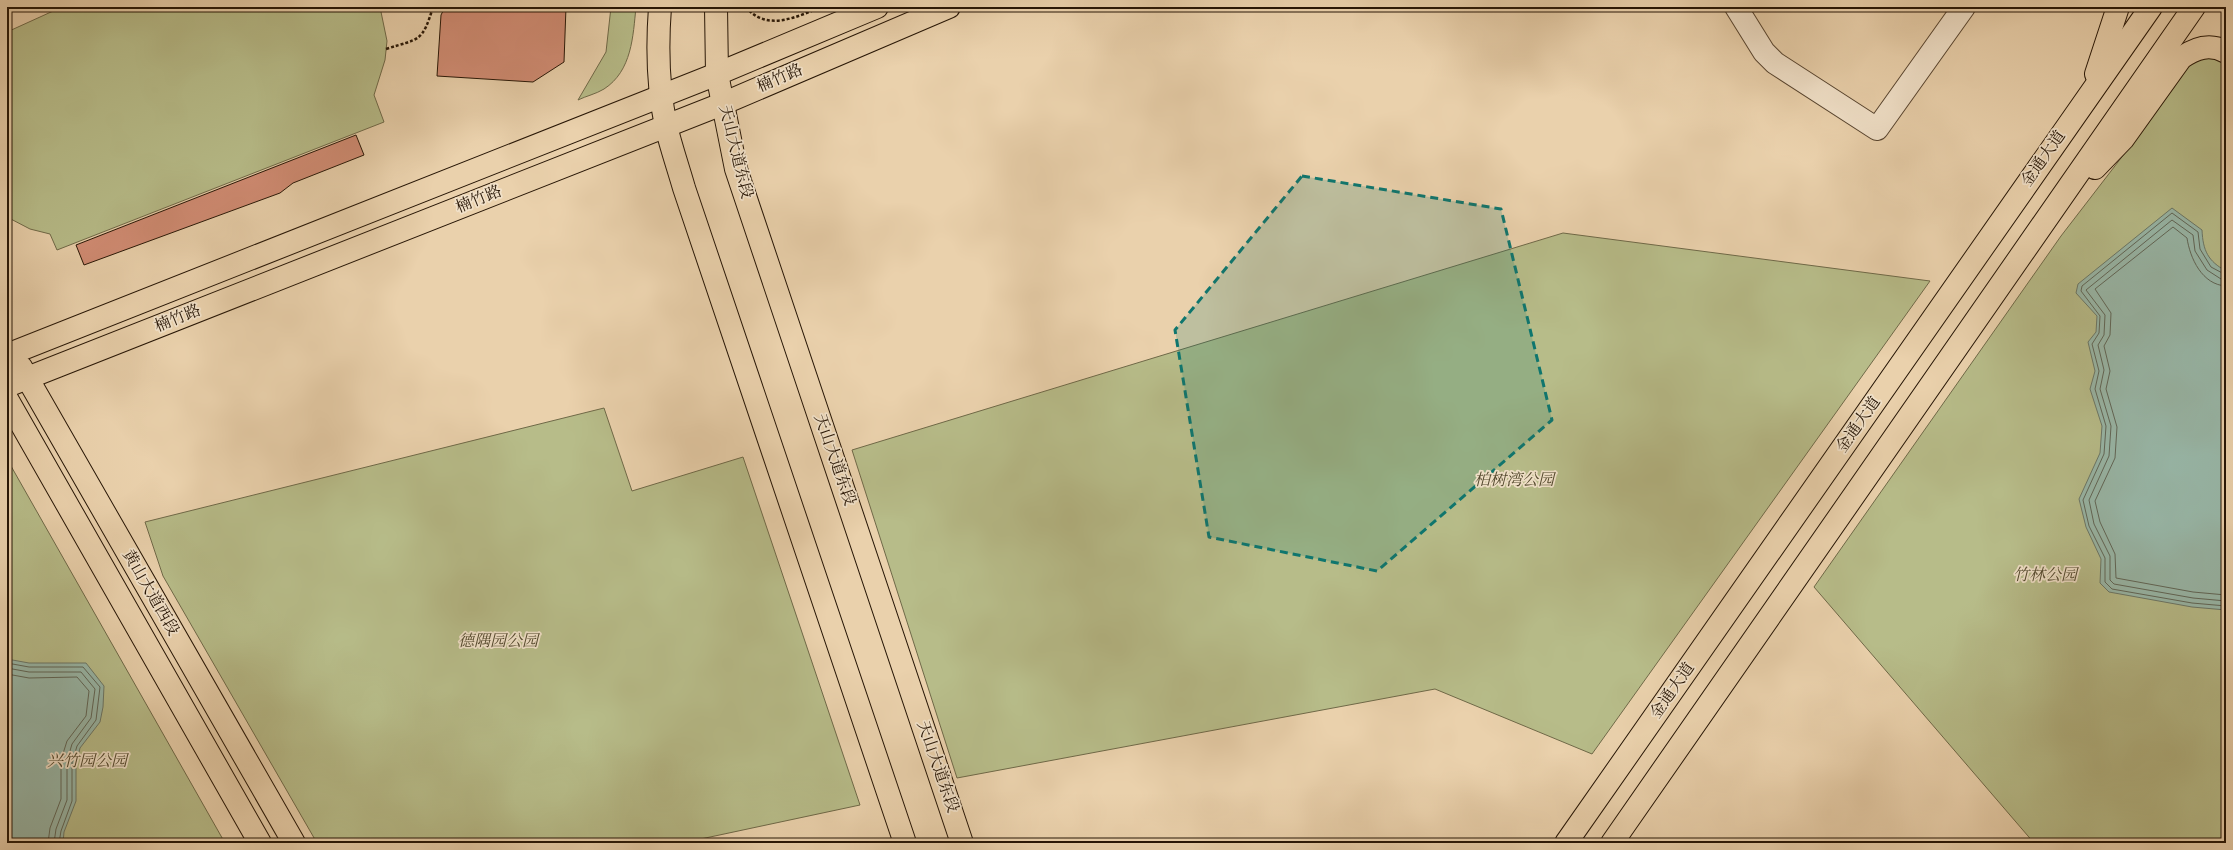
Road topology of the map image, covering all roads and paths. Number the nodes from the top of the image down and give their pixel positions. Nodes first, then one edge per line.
1 (433, 7) edge
2 (660, 7) edge
3 (716, 7) edge
4 (746, 7) edge
5 (821, 7) edge
6 (877, 7) edge
7 (949, 7) edge
8 (1736, 7) edge
9 (1964, 7) edge
10 (2118, 7) edge
11 (2151, 7) edge
12 (2194, 7) edge
13 (386, 49) dead end
14 (2226, 52) edge
15 (717, 74) junction
16 (661, 96) junction
17 (2088, 96) junction
18 (722, 104) junction
19 (666, 126) junction
20 (2052, 212) junction
21 (9, 350) edge
22 (27, 379) junction
23 (7, 386) edge
24 (7, 399) edge
25 (260, 843) edge
26 (294, 843) edge
27 (905, 843) edge
28 (962, 843) edge
29 (1566, 843) edge
30 (1612, 843) edge

1 - 13 path
2 - 16 main road
3 - 15 main road, 天山大道东段
4 - 5 path
6 - 15 main road, 楠竹路
7 - 18 main road, 楠竹路
8 - 9 street
10 - 17 main road
11 - 17 main road, 金通大道
12 - 20 main road
14 - 20 main road
15 - 16 main road, 楠竹路
15 - 18 main road, 天山大道东段
16 - 19 main road
16 - 21 main road, 楠竹路
17 - 29 main road, 金通大道
18 - 19 main road, 楠竹路
18 - 28 main road, 天山大道东段
19 - 22 main road, 楠竹路
19 - 27 main road
20 - 30 main road
21 - 22 main road, 黄山大道西段
22 - 23 main road, 楠竹路
22 - 26 main road, 黄山大道西段
24 - 25 main road, 黄山大道西段

